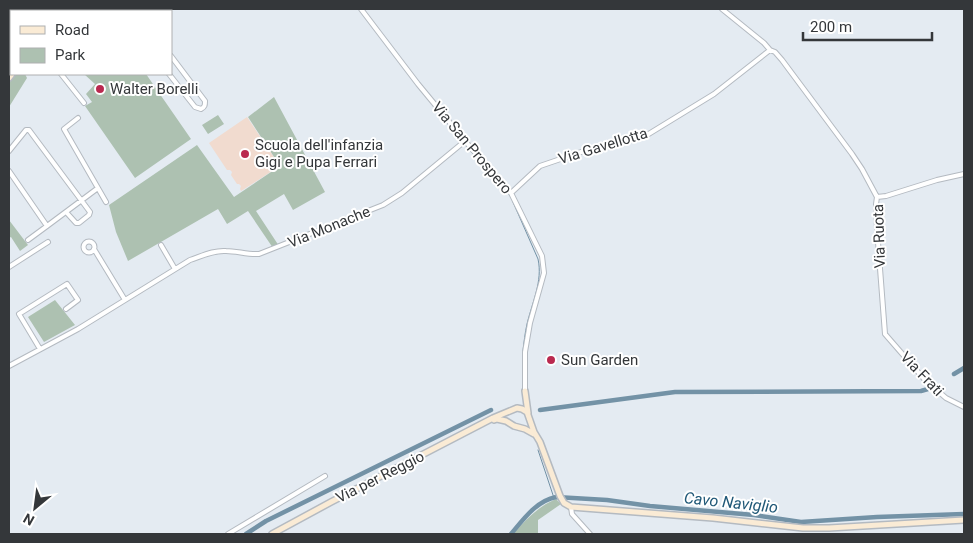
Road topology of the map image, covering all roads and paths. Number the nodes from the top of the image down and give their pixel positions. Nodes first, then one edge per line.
1 (361, 9) edge
2 (722, 9) edge
3 (770, 50) junction
4 (172, 57) edge
5 (62, 75) edge
6 (171, 75) edge
7 (84, 103) dead end
8 (78, 118) dead end
9 (465, 141) junction
10 (9, 151) edge
11 (9, 171) edge
12 (964, 174) edge
13 (98, 188) junction
14 (511, 193) junction
15 (877, 197) junction
16 (81, 200) junction
17 (106, 202) dead end
18 (66, 212) junction
19 (47, 226) junction
20 (28, 240) dead end
21 (48, 242) dead end
22 (161, 245) dead end
23 (94, 249) dead end
24 (9, 267) edge
25 (175, 269) junction
26 (125, 300) junction
27 (66, 309) dead end
28 (886, 334) joint
29 (40, 350) junction
30 (9, 366) edge
31 (525, 391) junction
32 (964, 407) edge
33 (515, 409) junction
34 (528, 417) junction
35 (489, 421) junction
36 (510, 423) junction
37 (520, 427) junction
38 (536, 435) junction
39 (325, 476) dead end
40 (571, 506) junction
41 (964, 520) edge
42 (228, 534) edge
43 (272, 534) edge
44 (590, 534) edge

1 - 9 street, Via San Prospero
2 - 3 street
3 - 14 street, Via Gavellotta
3 - 15 street
4 - 6 street
5 - 7 street
8 - 13 street
9 - 14 street, Via San Prospero
9 - 25 street, Via Monache
10 - 16 street
11 - 19 street
12 - 15 street, Via Ruota
13 - 16 street
13 - 17 street
14 - 31 street, Via San Prospero
15 - 28 street, Via Ruota
16 - 18 street
16 - 18 street
18 - 19 street
19 - 20 street
21 - 24 street
22 - 25 street
23 - 26 street
25 - 26 street, Via Monache
26 - 29 street, Via Monache
27 - 29 street
28 - 32 street, Via Frati
29 - 30 street, Via Monache
31 - 33 main road, Via San Prospero
31 - 34 main road, Via San Prospero
33 - 34 main road
33 - 35 main road, Via per Reggio
33 - 36 main road
34 - 37 main road
34 - 38 main road
35 - 36 main road
35 - 43 main road, Via per Reggio
36 - 37 main road
37 - 38 main road
38 - 40 main road
39 - 42 street
40 - 41 main road
40 - 44 street

